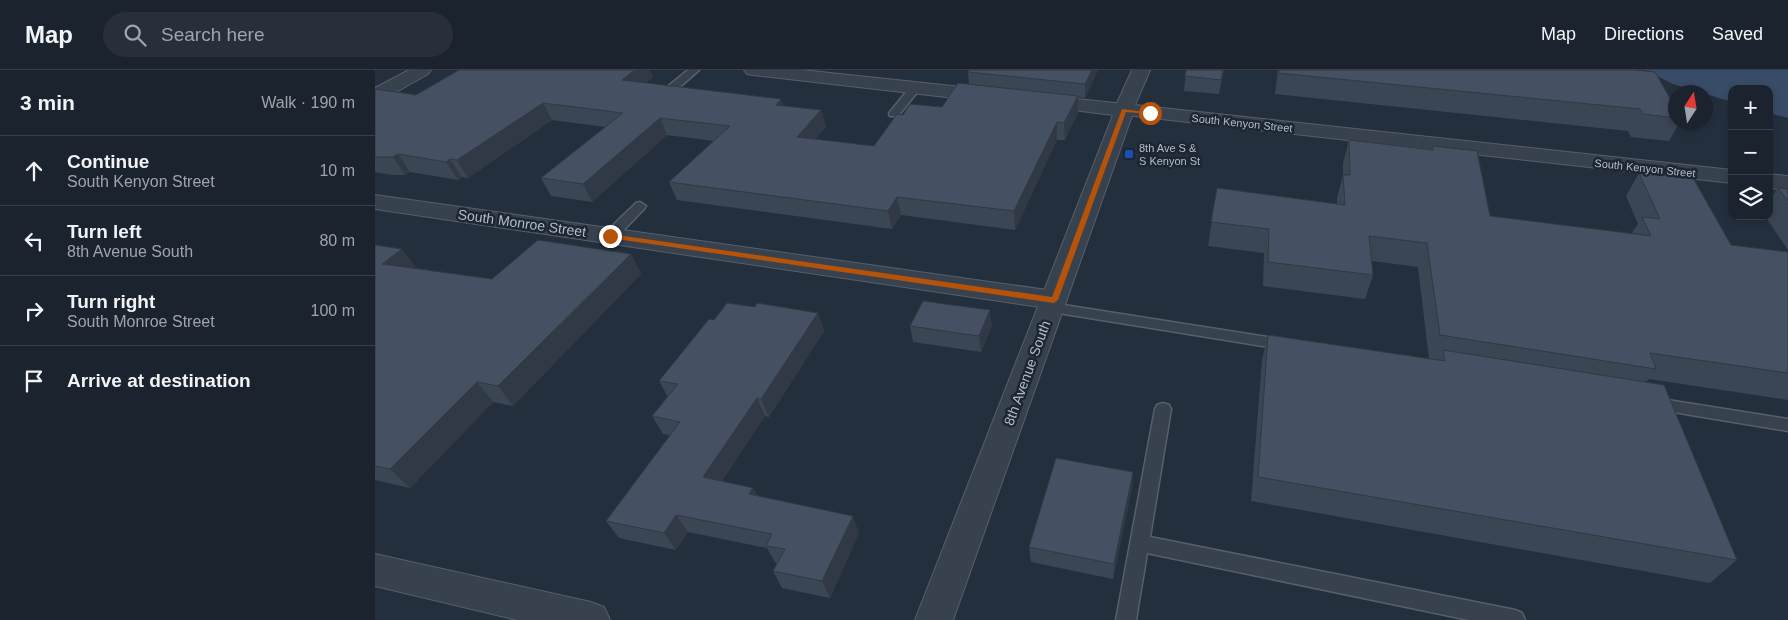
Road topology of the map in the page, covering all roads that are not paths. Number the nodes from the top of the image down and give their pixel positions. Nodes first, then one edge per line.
1 (422, 70) edge
2 (694, 70) edge
3 (753, 70) edge
4 (1141, 70) edge
5 (915, 88) junction
6 (670, 90) edge
7 (375, 96) edge
8 (1124, 110) junction
9 (895, 114) edge
10 (1728, 177) edge
11 (1773, 181) edge
12 (1788, 183) edge
13 (375, 202) edge
14 (640, 206) dead end
15 (610, 236) junction
16 (1053, 304) junction
17 (1301, 347) edge
18 (1642, 402) edge
19 (1163, 409) dead end
20 (1788, 425) edge
21 (1139, 543) junction
22 (375, 570) edge
23 (591, 620) edge
24 (935, 620) edge
25 (1125, 620) edge
26 (1515, 620) edge

1 - 7 street
2 - 6 lane
3 - 5 street, South Kenyon Street
4 - 8 street, 8th Avenue South
5 - 8 street, South Kenyon Street
5 - 9 lane
8 - 10 street, South Kenyon Street
8 - 16 street, 8th Avenue South
11 - 12 street
13 - 15 street, South Monroe Street
14 - 15 lane
15 - 16 street, South Monroe Street
16 - 17 lane
16 - 24 street, 8th Avenue South
18 - 20 lane
19 - 21 lane
21 - 25 lane
21 - 26 lane
22 - 23 street

